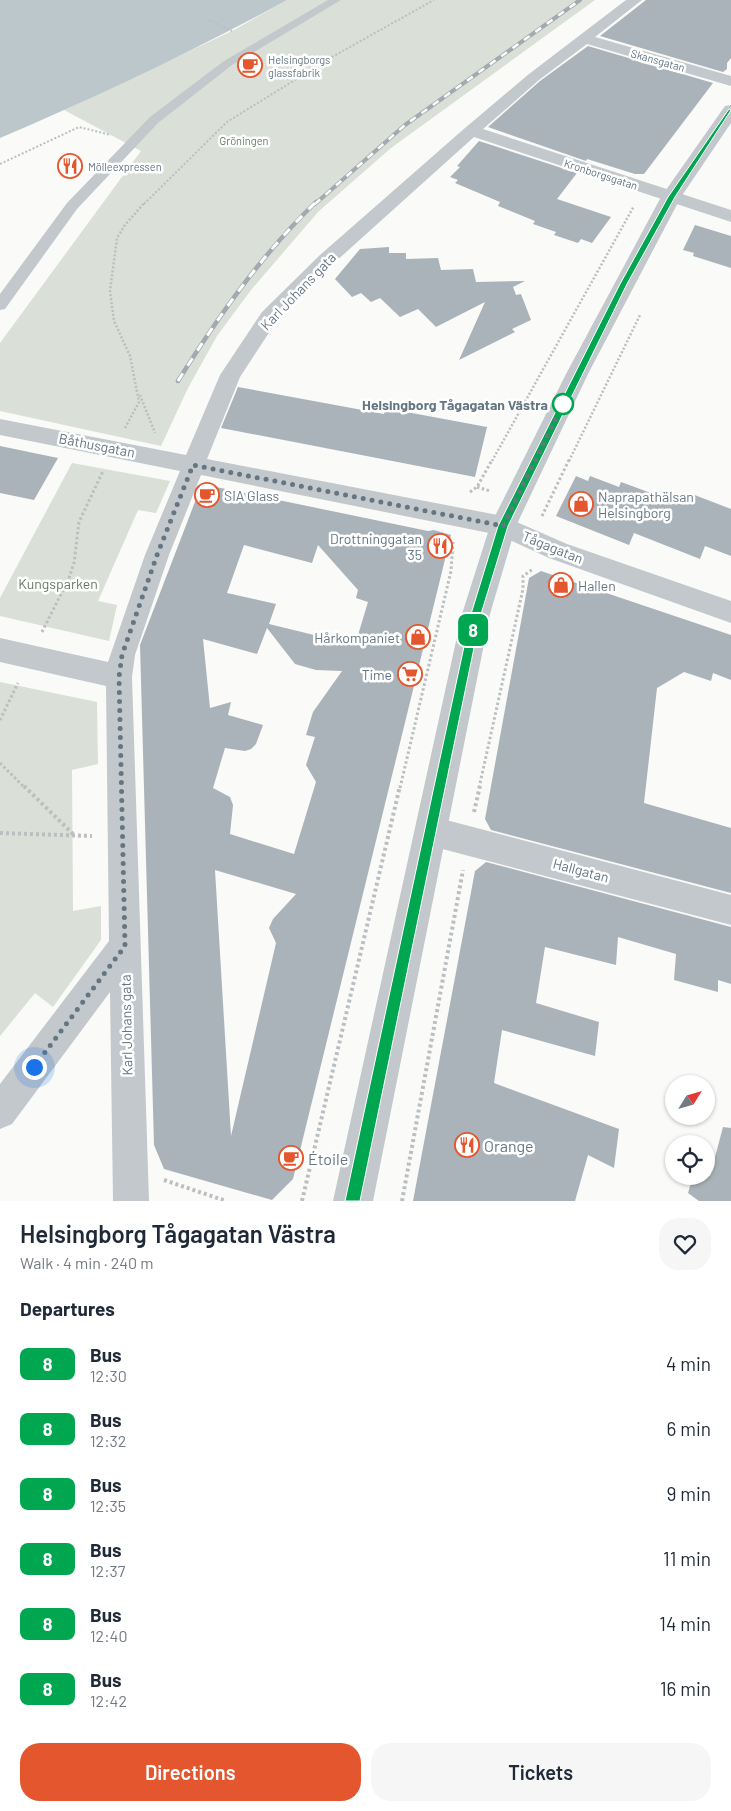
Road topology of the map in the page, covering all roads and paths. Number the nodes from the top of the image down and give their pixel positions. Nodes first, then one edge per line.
1 (336, 0) edge
2 (434, 0) edge
3 (636, 0) edge
4 (209, 20) dead end
5 (232, 31) dead end
6 (585, 39) junction
7 (731, 81) edge
8 (731, 110) edge
9 (471, 131) junction
10 (136, 141) junction
11 (0, 164) edge
12 (671, 197) junction
13 (731, 216) edge
14 (599, 268) dead end
15 (590, 292) dead end
16 (0, 305) edge
17 (138, 390) junction
18 (591, 414) dead end
19 (0, 427) edge
20 (114, 448) junction
21 (179, 462) junction
22 (503, 526) junction
23 (558, 551) junction
24 (731, 612) edge
25 (0, 650) edge
26 (29, 657) junction
27 (119, 677) junction
28 (0, 720) edge
29 (0, 763) edge
30 (431, 831) junction
31 (0, 833) edge
32 (74, 835) junction
33 (101, 836) dead end
34 (468, 841) junction
35 (731, 910) edge
36 (125, 946) junction
37 (0, 1112) edge
38 (130, 1169) junction
39 (131, 1201) edge
40 (226, 1201) edge
41 (352, 1201) edge
42 (402, 1201) edge

1 - 10 street
2 - 17 path
3 - 6 street, Karl Johans gata
4 - 5 path
6 - 7 street, Skansgatan
6 - 9 street, Karl Johans gata
8 - 12 street
9 - 12 street, Kronborgsgatan
9 - 21 street, Karl Johans gata
10 - 11 path
10 - 16 street
12 - 13 street, Kronborgsgatan
12 - 22 street
14 - 15 path
17 - 20 path
17 - 21 path
18 - 23 path
19 - 20 street, Båthusgatan
20 - 21 street, Båthusgatan
20 - 26 path
21 - 22 street, Tågagatan
21 - 27 street, Karl Johans gata
22 - 23 street, Tågagatan
22 - 30 street
23 - 24 street, Tågagatan
23 - 34 path
25 - 26 street
26 - 27 street
26 - 28 path
27 - 36 street, Karl Johans gata
29 - 32 path
30 - 34 street, Hallgatan
30 - 41 street
31 - 32 path
32 - 33 path
34 - 35 street, Hallgatan
34 - 42 path
36 - 37 street
36 - 38 street, Karl Johans gata
38 - 39 street, Karl Johans gata
38 - 40 path

